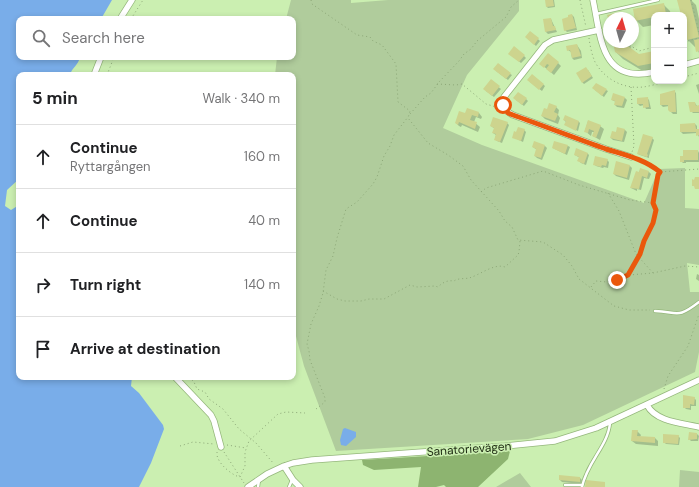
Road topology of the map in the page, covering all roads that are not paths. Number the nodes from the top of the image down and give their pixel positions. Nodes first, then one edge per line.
1 (132, 0) edge
2 (593, 0) edge
3 (658, 0) edge
4 (596, 14) junction
5 (122, 16) edge
6 (599, 30) junction
7 (100, 60) edge
8 (699, 61) edge
9 (687, 64) edge
10 (95, 72) edge
11 (651, 72) edge
12 (631, 157) road end
13 (699, 302) edge
14 (655, 310) road end
15 (178, 380) edge
16 (699, 380) edge
17 (647, 405) junction
18 (610, 423) junction
19 (699, 427) edge
20 (220, 446) road end
21 (281, 467) junction
22 (259, 480) junction
23 (293, 480) junction
24 (565, 485) dead end
25 (582, 486) edge
26 (248, 487) edge
27 (258, 487) edge
28 (289, 487) edge
29 (300, 487) edge

1 - 5 street
2 - 4 street
3 - 4 lane
4 - 6 street
6 - 11 street
6 - 12 street
7 - 10 street
8 - 9 street
13 - 14 lane
15 - 20 street
16 - 17 street, Sanatorievägen
17 - 18 street, Sanatorievägen
17 - 19 street
18 - 21 street, Sanatorievägen
18 - 25 lane
21 - 22 street, Sanatorievägen
21 - 23 street
22 - 26 street, Sanatorievägen
22 - 27 lane
23 - 28 lane
23 - 29 street
24 - 25 lane

